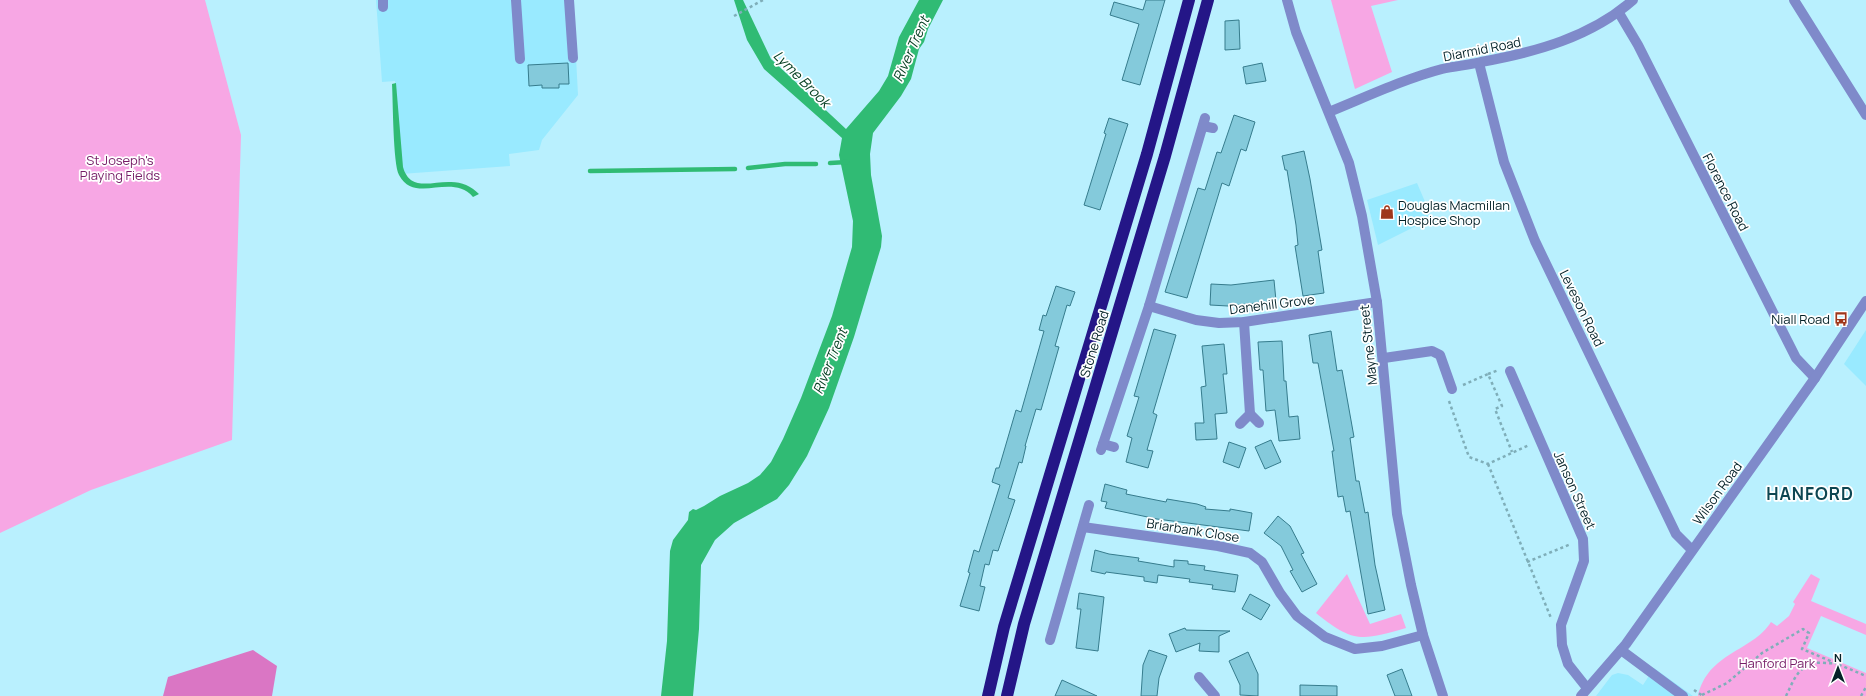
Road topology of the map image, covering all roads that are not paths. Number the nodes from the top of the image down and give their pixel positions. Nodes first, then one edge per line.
1 (516, 0) edge
2 (569, 0) edge
3 (1189, 0) edge
4 (1208, 0) edge
5 (1287, 0) edge
6 (1634, 0) edge
7 (1794, 0) edge
8 (1619, 13) junction
9 (573, 58) dead end
10 (520, 59) dead end
11 (1479, 63) junction
12 (1329, 112) junction
13 (1866, 115) edge
14 (1213, 128) dead end
15 (1866, 301) edge
16 (1377, 302) junction
17 (1148, 306) junction
18 (1244, 322) junction
19 (1384, 358) junction
20 (1510, 371) dead end
21 (1816, 378) junction
22 (1452, 389) road end
23 (1250, 414) junction
24 (1259, 423) dead end
25 (1240, 424) dead end
26 (1114, 447) dead end
27 (1090, 505) dead end
28 (1083, 527) junction
29 (1692, 550) junction
30 (1423, 635) junction
31 (1050, 640) dead end
32 (1621, 650) junction
33 (1199, 677) dead end
34 (1584, 692) edge
35 (988, 696) edge
36 (1007, 696) edge
37 (1215, 696) edge
38 (1443, 696) edge
39 (1683, 696) edge

1 - 10 street
2 - 9 street
3 - 35 highway, Stone Road
4 - 36 highway, Stone Road
5 - 12 street, Mayne Street
6 - 8 street, Diarmid Road
7 - 13 street
8 - 11 street, Diarmid Road
8 - 21 street, Florence Road
11 - 12 street, Diarmid Road
11 - 29 street, Leveson Road
12 - 16 street, Mayne Street
14 - 17 street
15 - 21 street, Wilson Road
16 - 18 street, Danehill Grove
16 - 19 street, Mayne Street
17 - 18 street, Danehill Grove
17 - 26 street
18 - 23 street
19 - 22 street
19 - 30 street, Mayne Street
20 - 34 street, Janson Street
21 - 29 street, Wilson Road
23 - 24 street
23 - 25 street
27 - 28 street
28 - 30 street, Briarbank Close
28 - 31 street
29 - 32 street, Wilson Road
30 - 38 street, Mayne Street
32 - 34 street, Wilson Road
32 - 39 street
33 - 37 street

